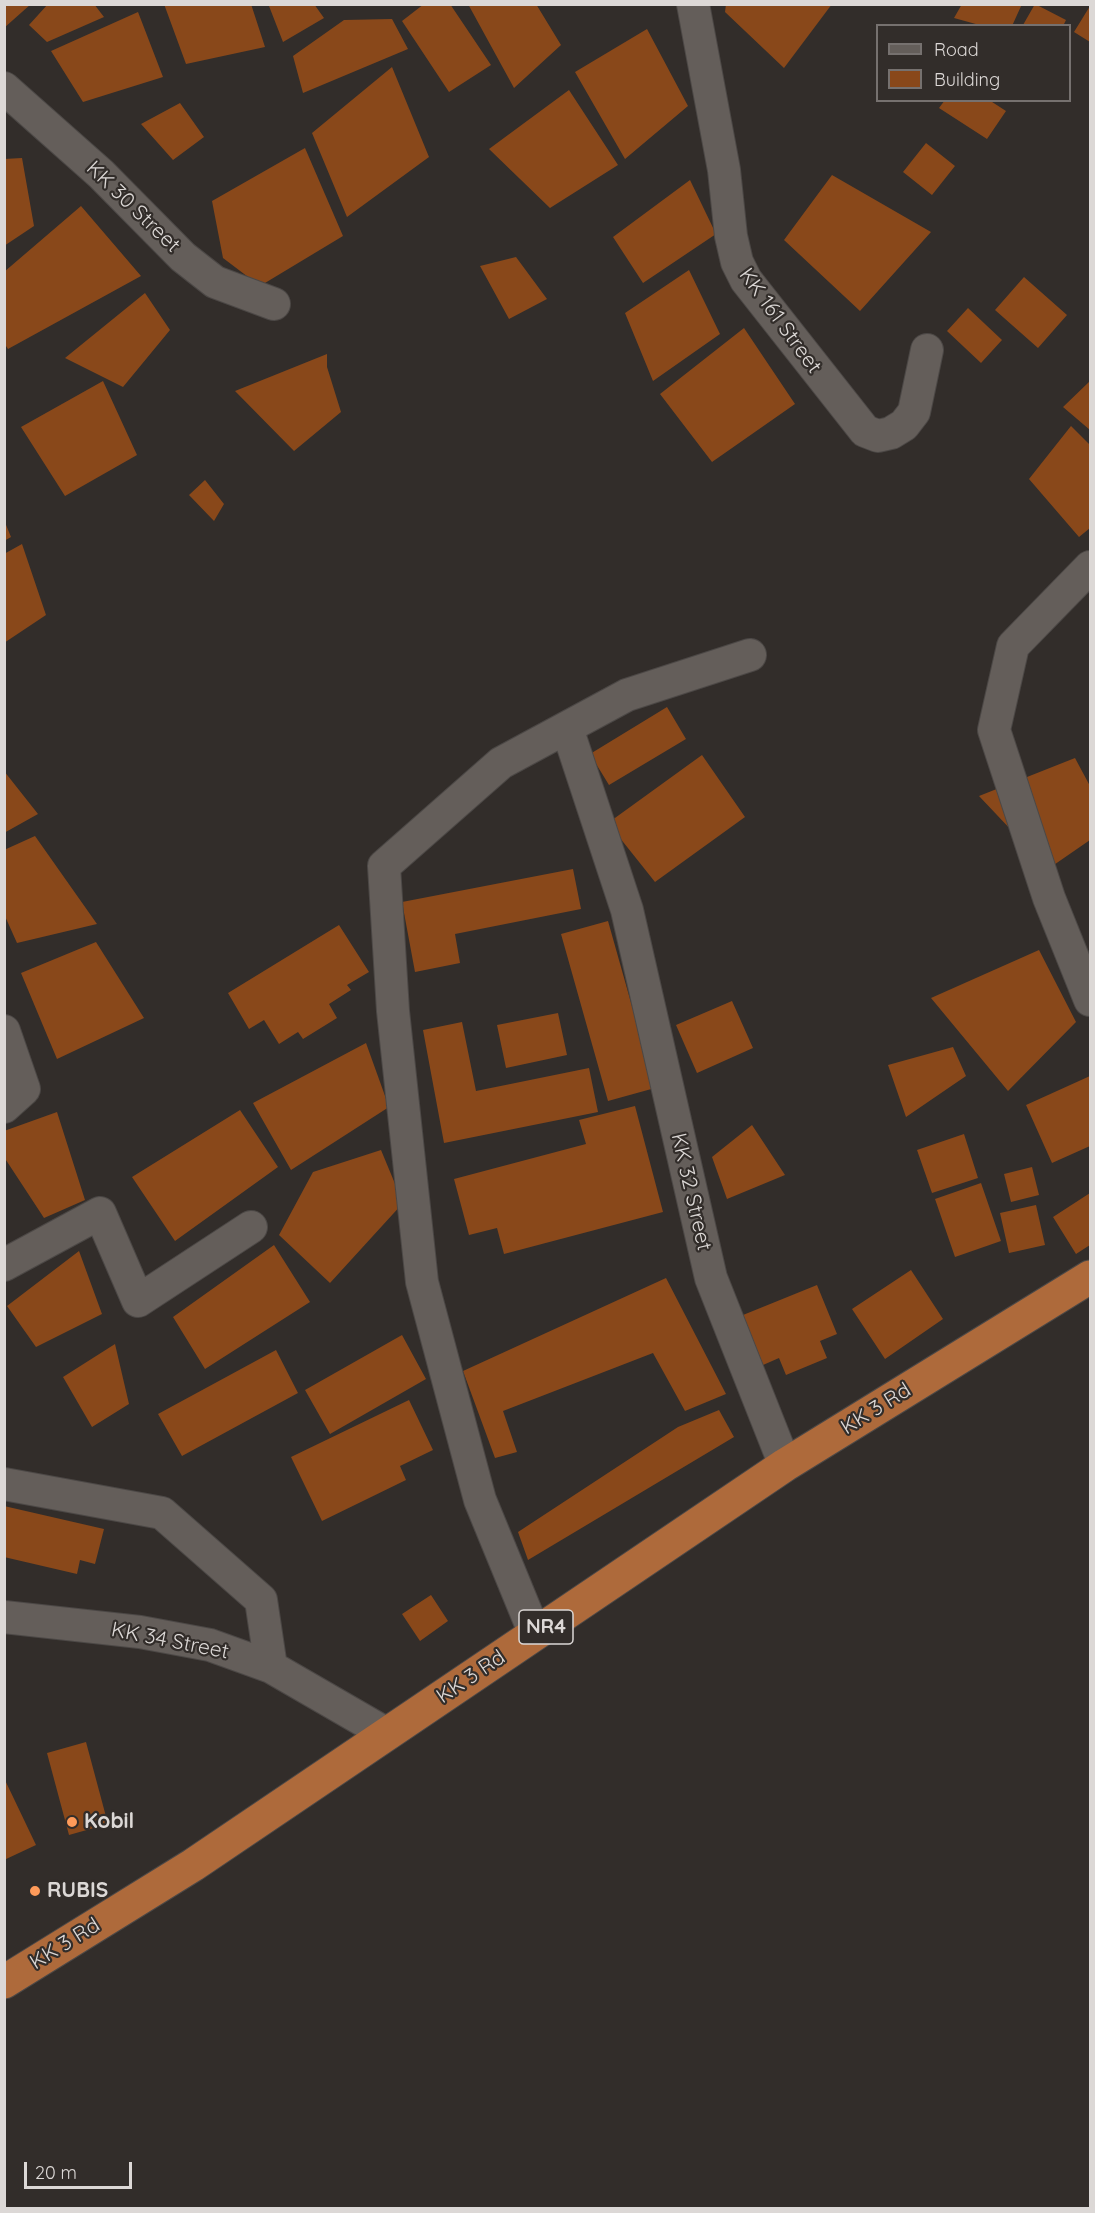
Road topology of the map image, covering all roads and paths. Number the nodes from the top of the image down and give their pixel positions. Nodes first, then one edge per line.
1 (693, 4) edge
2 (4, 88) edge
3 (274, 304) dead end
4 (927, 350) dead end
5 (1090, 567) edge
6 (750, 655) dead end
7 (567, 728) junction
8 (1090, 1000) edge
9 (4, 1031) edge
10 (4, 1107) edge
11 (251, 1227) dead end
12 (4, 1265) edge
13 (1090, 1277) edge
14 (785, 1465) junction
15 (4, 1484) edge
16 (4, 1617) edge
17 (536, 1634) junction
18 (271, 1667) junction
19 (387, 1734) junction
20 (4, 1982) edge

1 - 4 street, KK 161 Street
2 - 3 street, KK 30 Street
5 - 8 street
6 - 7 street
7 - 14 street, KK 32 Street
7 - 17 street
9 - 10 street
11 - 12 street
13 - 14 highway, KK 3 Rd / NR4
14 - 17 highway, KK 3 Rd / NR4
15 - 18 street
16 - 18 street, KK 34 Street
17 - 19 highway, KK 3 Rd / NR4
18 - 19 street, KK 34 Street
19 - 20 highway, KK 3 Rd / NR4

